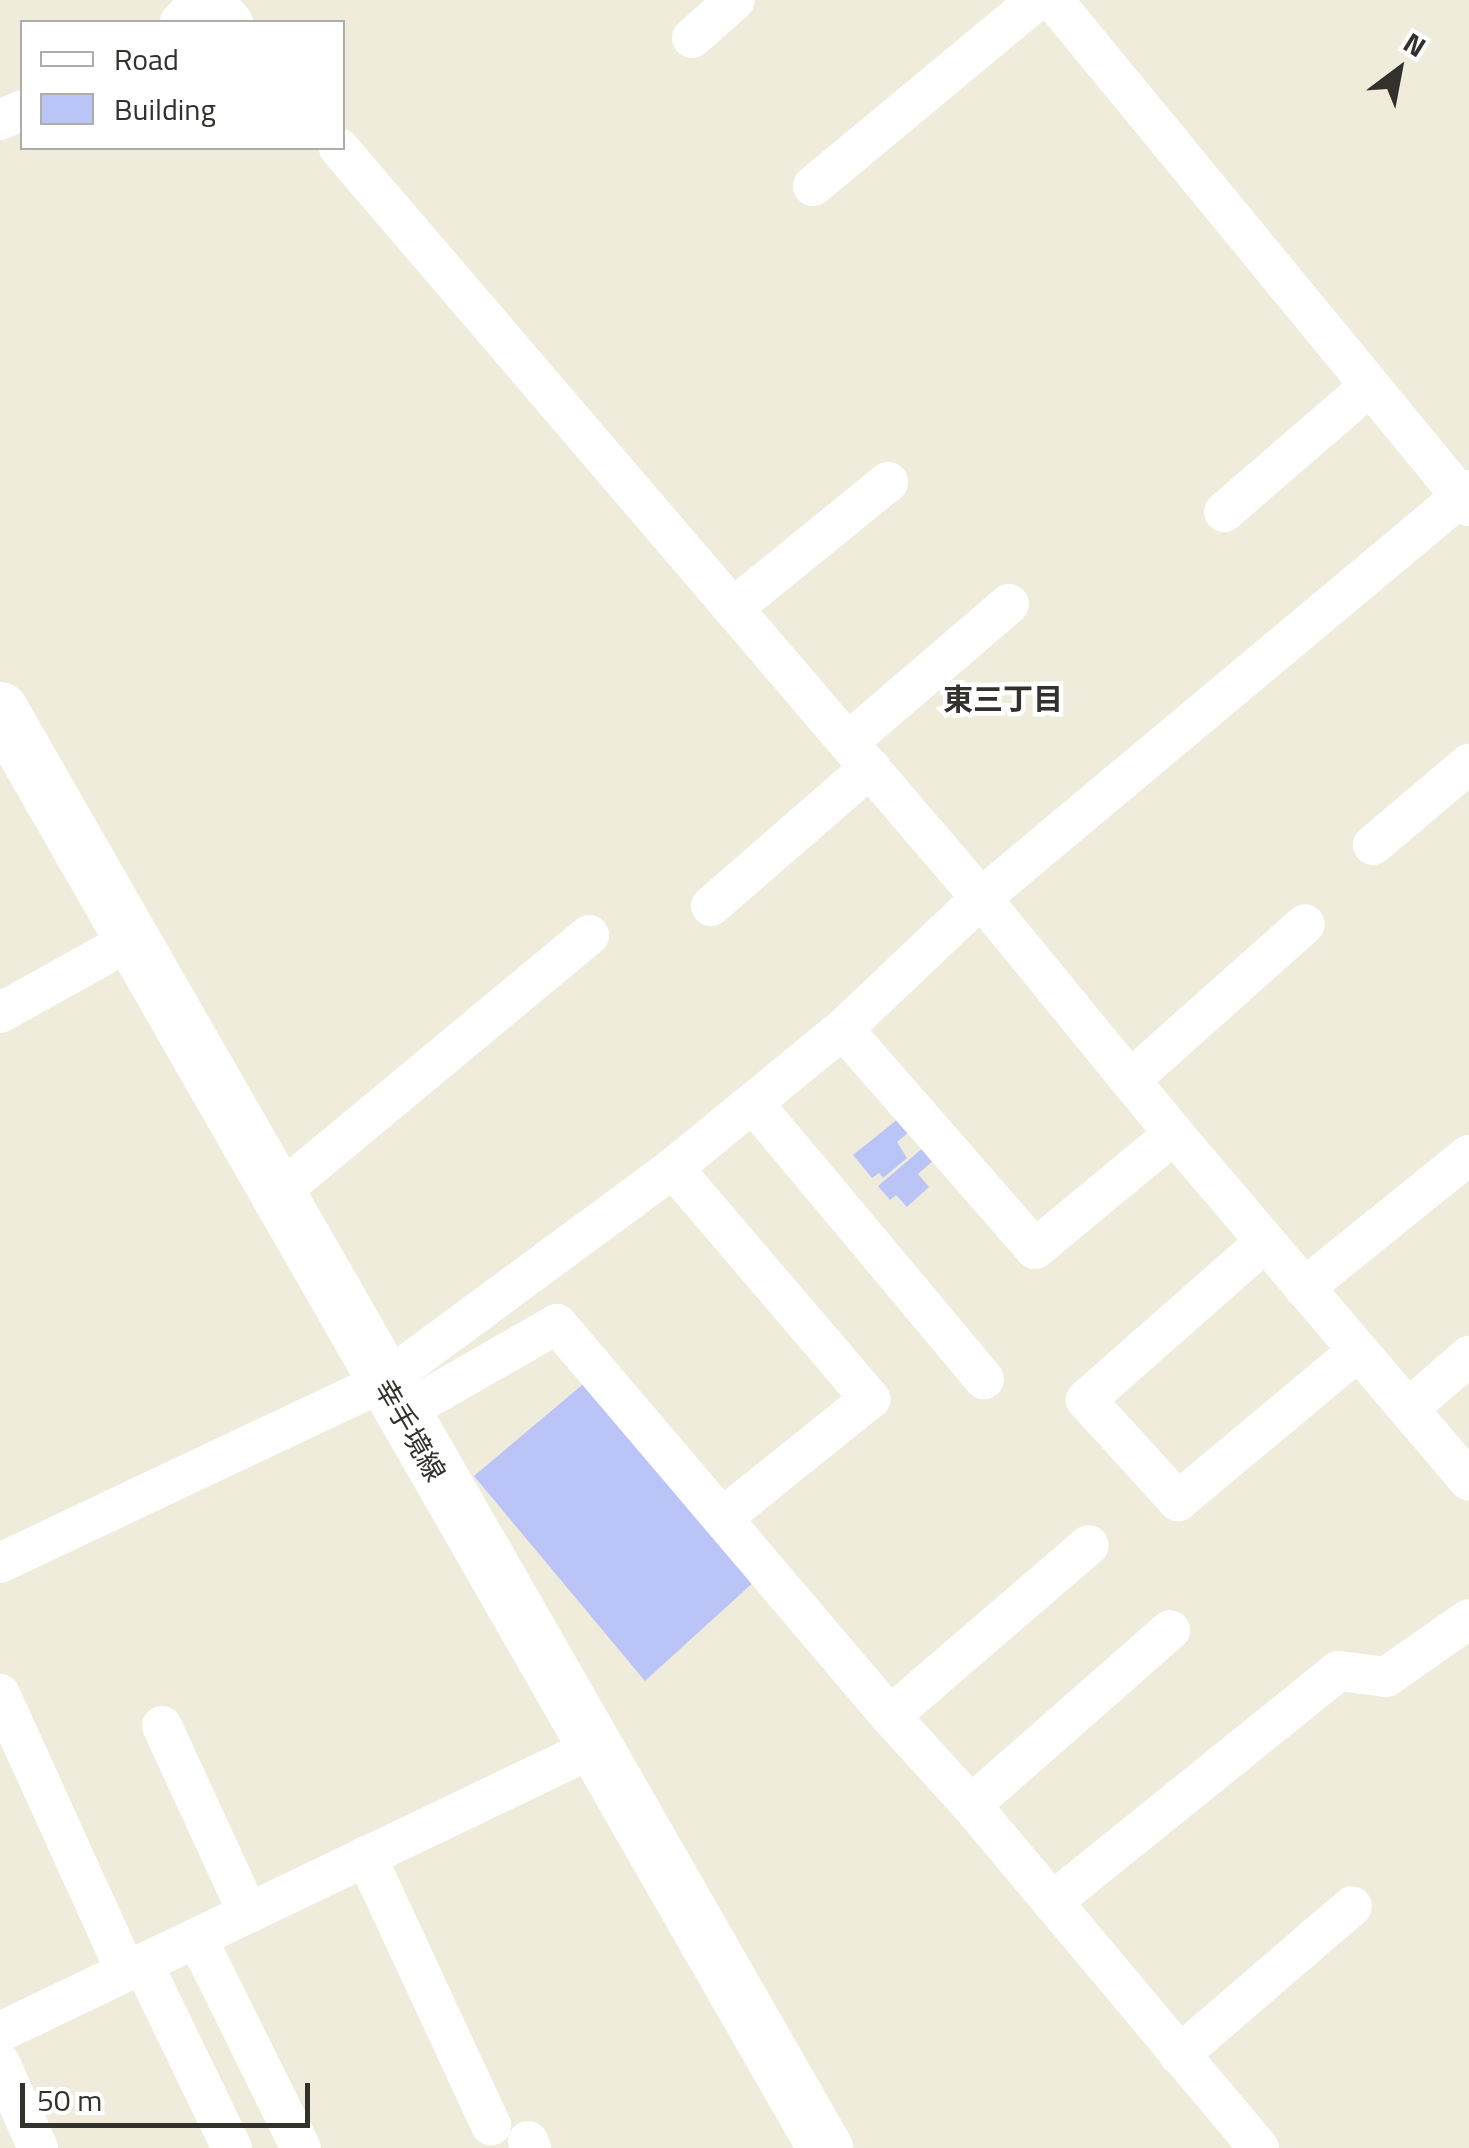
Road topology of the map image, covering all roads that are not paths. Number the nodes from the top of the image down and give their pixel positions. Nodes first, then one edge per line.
1 (202, 0) edge
2 (213, 0) edge
3 (736, 0) edge
4 (1037, 0) edge
5 (1053, 0) edge
6 (182, 20) edge
7 (230, 20) edge
8 (692, 38) dead end
9 (341, 150) edge
10 (813, 186) dead end
11 (1370, 386) junction
12 (888, 482) dead end
13 (1466, 497) edge
14 (1224, 512) dead end
15 (1009, 604) dead end
16 (733, 608) junction
17 (0, 709) edge
18 (859, 755) junction
19 (1469, 764) edge
20 (1373, 845) dead end
21 (981, 898) junction
22 (712, 906) dead end
23 (1305, 924) dead end
24 (589, 934) dead end
25 (131, 940) junction
26 (0, 1013) edge
27 (843, 1029) junction
28 (1130, 1080) junction
29 (753, 1102) junction
30 (1174, 1134) junction
31 (1469, 1156) edge
32 (673, 1168) junction
33 (276, 1195) junction
34 (1266, 1242) junction
35 (1304, 1288) junction
36 (1358, 1351) junction
37 (1469, 1356) edge
38 (984, 1379) dead end
39 (392, 1398) junction
40 (1408, 1410) junction
41 (1469, 1481) edge
42 (722, 1518) junction
43 (1089, 1546) dead end
44 (0, 1563) edge
45 (1469, 1619) edge
46 (1170, 1630) dead end
47 (0, 1694) edge
48 (890, 1716) junction
49 (162, 1726) dead end
50 (594, 1748) junction
51 (971, 1804) junction
52 (366, 1856) junction
53 (1052, 1902) junction
54 (1352, 1906) dead end
55 (248, 1913) junction
56 (196, 1938) junction
57 (134, 1968) junction
58 (0, 2032) edge
59 (1180, 2055) junction
60 (0, 2063) edge
61 (491, 2126) dead end
62 (38, 2148) edge
63 (232, 2148) edge
64 (301, 2148) edge
65 (825, 2148) edge
66 (1259, 2148) edge

1 - 6 street
2 - 7 street
3 - 8 street
4 - 10 street
5 - 11 street
9 - 16 street
11 - 13 street
11 - 14 street
12 - 16 street
13 - 21 street
15 - 18 street
16 - 18 street
17 - 25 main road, 幸手境線
18 - 21 street
18 - 22 street
19 - 20 street
21 - 27 street
21 - 28 street
23 - 28 street
24 - 33 street
25 - 26 street
25 - 33 main road, 幸手境線
27 - 29 street
27 - 30 street
28 - 30 street
29 - 32 street
29 - 38 street
30 - 34 street
31 - 35 street
32 - 39 street
32 - 42 street
33 - 39 main road, 幸手境線
34 - 35 street
34 - 36 street
35 - 36 street
36 - 40 street
37 - 40 street
39 - 42 street
39 - 44 street
39 - 50 main road, 幸手境線
40 - 41 street
42 - 48 street
43 - 48 street
45 - 53 street
46 - 51 street
47 - 57 street
48 - 51 street
49 - 55 street
50 - 52 street
50 - 65 main road, 幸手境線
51 - 53 street
52 - 55 street
52 - 61 street
53 - 59 street
54 - 59 street
55 - 56 street
56 - 57 street
56 - 64 street
57 - 58 street
57 - 63 street
59 - 66 street
60 - 62 street

